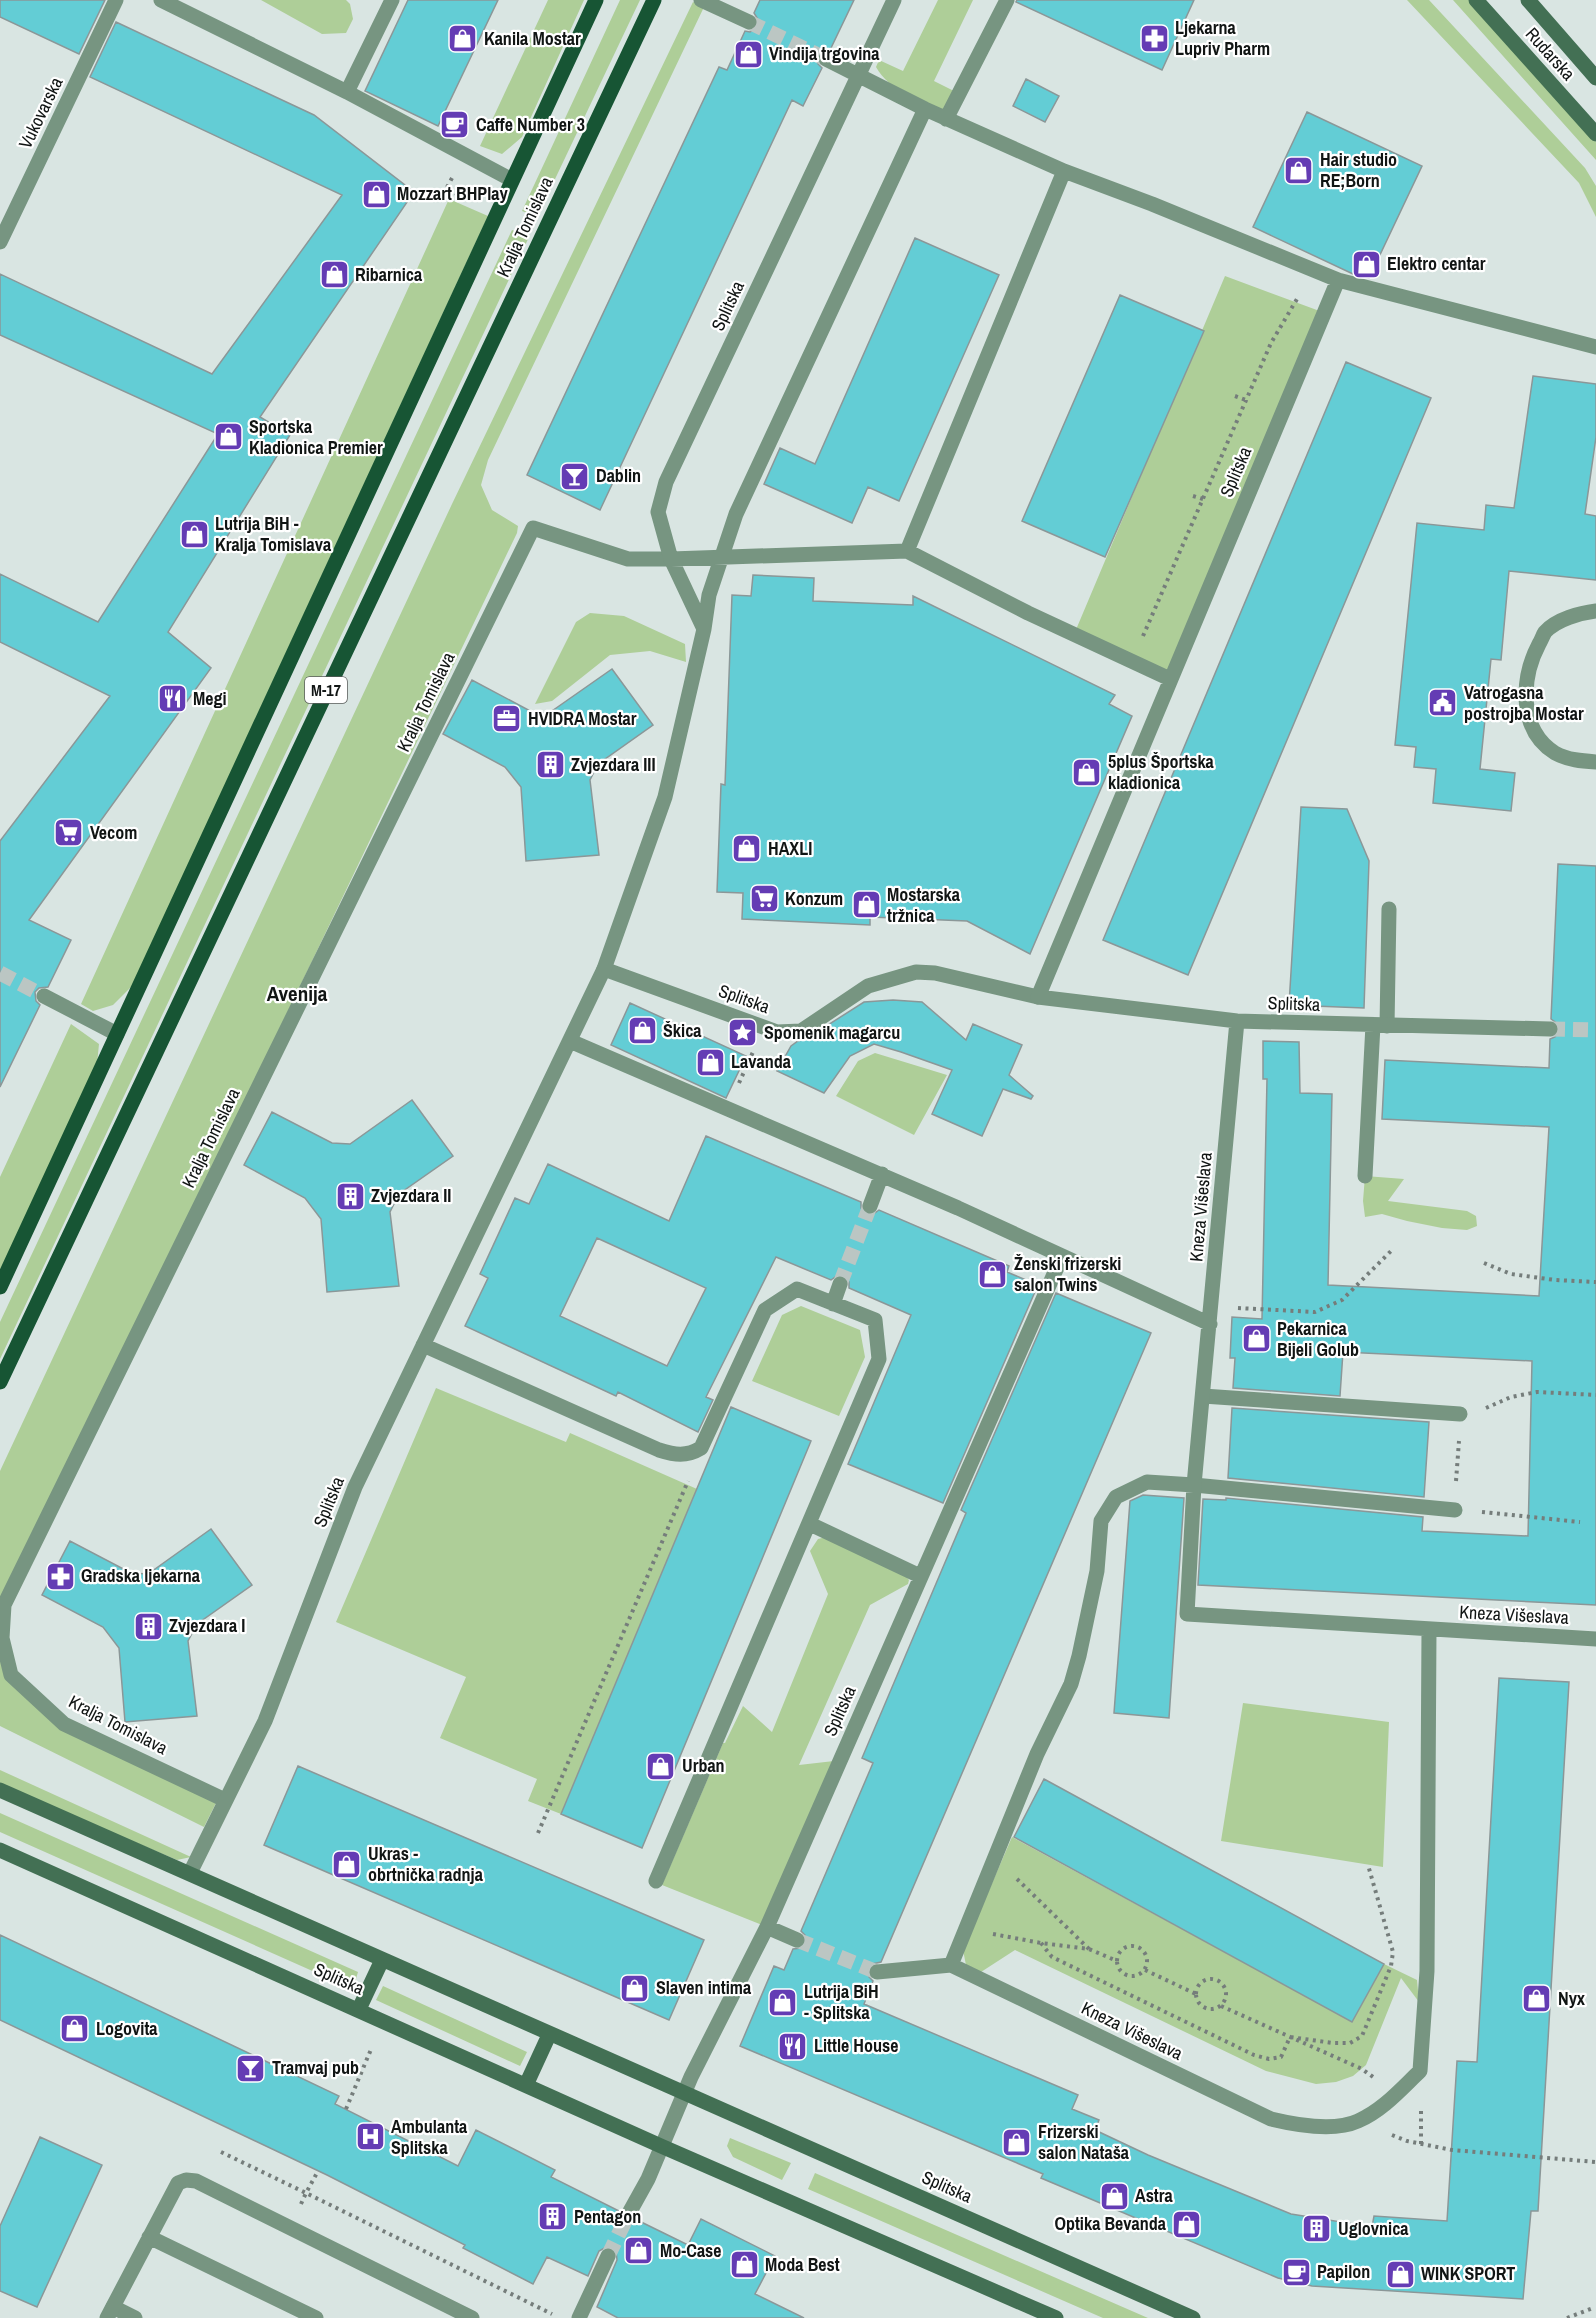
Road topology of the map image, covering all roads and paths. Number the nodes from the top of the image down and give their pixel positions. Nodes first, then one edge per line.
1 (116, 0) edge
2 (161, 0) edge
3 (392, 0) edge
4 (596, 0) edge
5 (654, 0) edge
6 (701, 0) edge
7 (894, 0) edge
8 (1007, 0) edge
9 (1476, 0) edge
10 (1528, 0) edge
11 (749, 22) tunnel mouth
12 (826, 59) tunnel mouth
13 (860, 75) junction
14 (1596, 78) edge
15 (347, 92) junction
16 (925, 109) junction
17 (946, 119) junction
18 (1596, 134) edge
19 (1064, 171) junction
20 (512, 180) junction
21 (0, 242) edge
22 (1313, 270) junction
23 (1338, 280) junction
24 (1596, 347) edge
25 (1235, 396) dead end
26 (1246, 400) junction
27 (1193, 496) dead end
28 (1203, 499) junction
29 (907, 551) junction
30 (720, 558) junction
31 (671, 559) junction
32 (1596, 611) edge
33 (704, 629) junction
34 (1132, 662) junction
35 (1170, 679) junction
36 (1596, 762) edge
37 (1389, 909) dead end
38 (604, 969) junction
39 (44, 996) tunnel mouth
40 (1038, 997) junction
41 (1237, 1021) junction
42 (1380, 1025) junction
43 (764, 1027) junction
44 (1550, 1029) tunnel mouth
45 (117, 1034) junction
46 (570, 1041) junction
47 (727, 1108) junction
48 (882, 1174) junction
49 (1365, 1176) dead end
50 (870, 1206) tunnel mouth
51 (1393, 1249) dead end
52 (1062, 1256) junction
53 (1484, 1263) dead end
54 (1596, 1282) edge
55 (840, 1284) tunnel mouth
56 (0, 1287) edge
57 (833, 1304) junction
58 (1212, 1307) junction
59 (1210, 1324) junction
60 (423, 1345) junction
61 (0, 1382) edge
62 (1596, 1395) edge
63 (1203, 1396) junction
64 (1460, 1414) junction
65 (701, 1448) junction
66 (1194, 1485) junction
67 (1455, 1510) junction
68 (1580, 1522) dead end
69 (810, 1524) junction
70 (920, 1576) junction
71 (1429, 1630) junction
72 (1596, 1639) edge
73 (0, 1790) edge
74 (225, 1800) junction
75 (538, 1833) dead end
76 (0, 1850) edge
77 (995, 1857) junction
78 (1368, 1865) dead end
79 (190, 1873) junction
80 (656, 1881) dead end
81 (767, 1927) junction
82 (983, 1932) dead end
83 (797, 1940) tunnel mouth
84 (1041, 1943) junction
85 (1089, 1949) junction
86 (382, 1960) junction
87 (1117, 1961) junction
88 (951, 1965) junction
89 (1145, 1970) junction
90 (877, 1972) tunnel mouth
91 (1196, 1994) junction
92 (1221, 2006) junction
93 (359, 2009) junction
94 (383, 2020) junction
95 (549, 2035) junction
96 (1290, 2037) junction
97 (526, 2085) junction
98 (684, 2094) junction
99 (1394, 2096) junction
100 (346, 2109) dead end
101 (1357, 2122) junction
102 (661, 2146) junction
103 (221, 2152) dead end
104 (1596, 2162) edge
105 (318, 2171) dead end
106 (306, 2193) junction
107 (628, 2215) tunnel mouth
108 (149, 2237) junction
109 (608, 2256) tunnel mouth
110 (1593, 2308) dead end
111 (110, 2312) edge
112 (135, 2318) edge
113 (315, 2318) edge
114 (472, 2318) edge
115 (561, 2318) edge
116 (579, 2318) edge
117 (1056, 2318) edge
118 (1193, 2318) edge
119 (1567, 2318) edge

1 - 21 street, Vukovarska
2 - 15 street, Kralja Tomislava
3 - 15 street
4 - 20 main road, Kralja Tomislava / M-17
5 - 61 main road, Kralja Tomislava / M-17
6 - 11 street
7 - 13 street, Splitska
8 - 17 street
9 - 18 main road, Rudarska
10 - 14 main road, Rudarska
12 - 13 street
13 - 16 street
13 - 31 street, Splitska
15 - 20 street, Kralja Tomislava
16 - 17 street
16 - 30 street, Splitska
17 - 19 street
19 - 22 street
19 - 29 street
20 - 45 main road, Kralja Tomislava / M-17
22 - 23 street
22 - 26 path
23 - 24 street
23 - 35 street, Splitska
25 - 26 path
26 - 28 path
27 - 28 path
28 - 34 path
29 - 30 street
29 - 34 street
30 - 31 street
30 - 33 street, Splitska
31 - 33 street, Splitska
31 - 74 street, Kralja Tomislava
32 - 36 street
33 - 38 street, Splitska
34 - 35 street
35 - 40 street, Splitska
37 - 42 street
38 - 43 street, Splitska
38 - 46 street, Splitska
39 - 45 street
40 - 41 street, Splitska
40 - 43 street, Splitska
41 - 42 street, Splitska
41 - 58 street, Kneza Višeslava
42 - 44 street, Splitska
42 - 49 street
43 - 47 path
45 - 56 main road, Kralja Tomislava / M-17
46 - 47 street
46 - 60 street, Splitska
47 - 48 street
48 - 50 street
48 - 52 street
51 - 58 path
52 - 59 street
52 - 70 street, Splitska
53 - 54 path
55 - 57 street
57 - 65 street
57 - 69 street
58 - 59 street, Kneza Višeslava
59 - 63 street, Kneza Višeslava
60 - 65 street
60 - 74 street, Splitska
62 - 64 path
63 - 64 street
63 - 66 street, Kneza Višeslava
64 - 67 path
65 - 75 path
66 - 67 street
66 - 71 street, Kneza Višeslava
66 - 77 street
67 - 68 path
69 - 70 street
69 - 80 street
70 - 81 street, Splitska
71 - 72 street, Kneza Višeslava
71 - 99 street, Kneza Višeslava
73 - 79 main road, Splitska
74 - 79 street, Splitska
76 - 93 main road, Splitska
77 - 85 path
77 - 88 street
78 - 96 path
79 - 86 main road, Splitska
81 - 83 street
81 - 98 street, Splitska
82 - 84 path
84 - 85 path
84 - 96 path
85 - 87 path
86 - 93 main road
86 - 95 main road, Splitska
87 - 89 path
87 - 89 path
88 - 90 street
88 - 101 street, Kneza Višeslava
89 - 91 path
91 - 92 path
91 - 92 path
92 - 96 path
93 - 94 main road, Splitska
94 - 97 main road, Splitska
94 - 100 path
95 - 97 main road
95 - 98 main road, Splitska
96 - 99 path
97 - 102 main road, Splitska
98 - 102 street, Splitska
98 - 118 main road, Splitska
99 - 101 street, Kneza Višeslava
101 - 104 path
102 - 107 street
102 - 117 main road, Splitska
103 - 106 path
105 - 106 path
106 - 115 path
108 - 111 street
108 - 113 street
108 - 114 street
109 - 116 street
110 - 119 path
111 - 112 street

